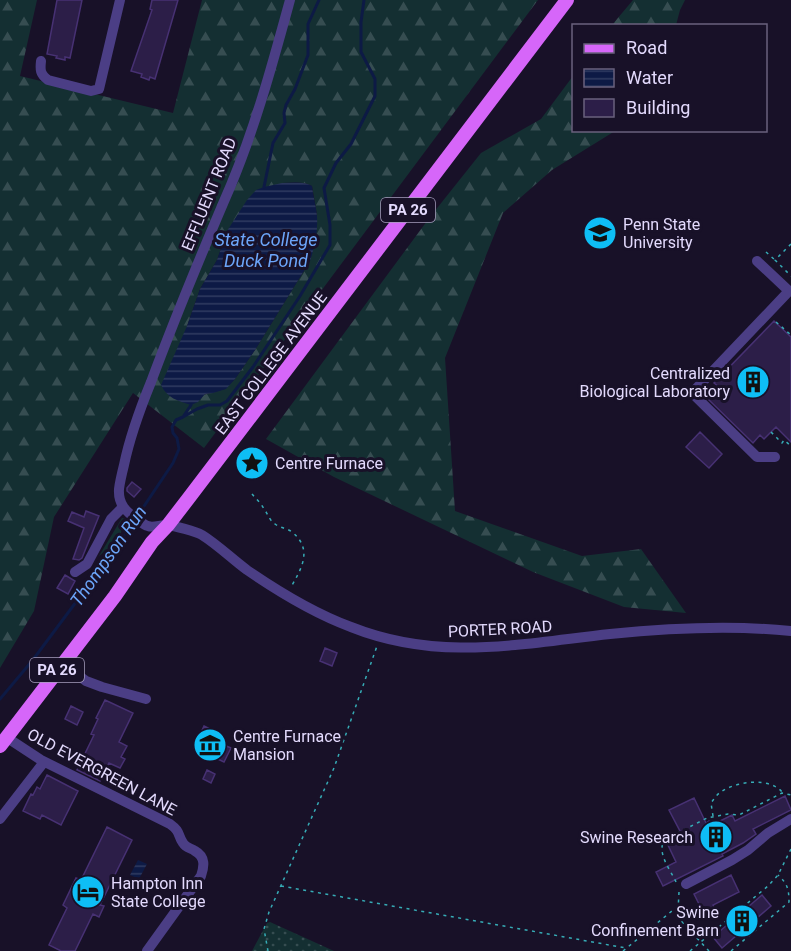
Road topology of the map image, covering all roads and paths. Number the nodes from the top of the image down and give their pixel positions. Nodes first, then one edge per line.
1 (120, 0) edge
2 (290, 0) edge
3 (567, 0) edge
4 (41, 61) dead end
5 (791, 244) edge
6 (766, 252) dead end
7 (775, 260) junction
8 (757, 261) dead end
9 (791, 276) edge
10 (790, 291) edge
11 (774, 320) dead end
12 (790, 334) edge
13 (771, 432) dead end
14 (791, 446) edge
15 (775, 457) dead end
16 (252, 494) dead end
17 (127, 511) junction
18 (168, 525) junction
19 (75, 572) dead end
20 (286, 595) junction
21 (791, 631) edge
22 (380, 637) junction
23 (62, 663) junction
24 (146, 699) dead end
25 (3, 742) edge
26 (44, 762) junction
27 (782, 793) junction
28 (791, 795) edge
29 (713, 817) junction
30 (0, 819) edge
31 (791, 819) edge
32 (791, 849) edge
33 (778, 875) junction
34 (281, 886) junction
35 (681, 886) junction
36 (679, 905) junction
37 (700, 942) junction
38 (626, 948) junction
39 (147, 951) edge
40 (268, 951) edge
41 (623, 951) edge
42 (690, 951) edge
43 (709, 951) edge
44 (731, 951) edge

1 - 4 street
2 - 17 street, EFFLUENT ROAD
3 - 18 main road, EAST COLLEGE AVENUE / PA 26
5 - 7 path
6 - 7 path
7 - 9 path
8 - 10 street
10 - 15 street
11 - 12 path
13 - 14 path
16 - 20 path
17 - 18 street, PORTER ROAD
17 - 19 street
18 - 20 street, PORTER ROAD
18 - 23 main road, EAST COLLEGE AVENUE / PA 26
20 - 22 street, PORTER ROAD
21 - 22 street, PORTER ROAD
22 - 34 path
23 - 24 street
23 - 25 main road, EAST COLLEGE AVENUE / PA 26
25 - 26 street, OLD EVERGREEN LANE
26 - 30 street
26 - 39 street, OLD EVERGREEN LANE
27 - 28 path
27 - 29 path
27 - 29 path
29 - 35 path
31 - 35 street
32 - 33 path
33 - 37 path
33 - 44 path
34 - 38 path
34 - 40 path
35 - 36 path
36 - 37 path
36 - 38 path
37 - 42 path
37 - 43 path
38 - 41 path

